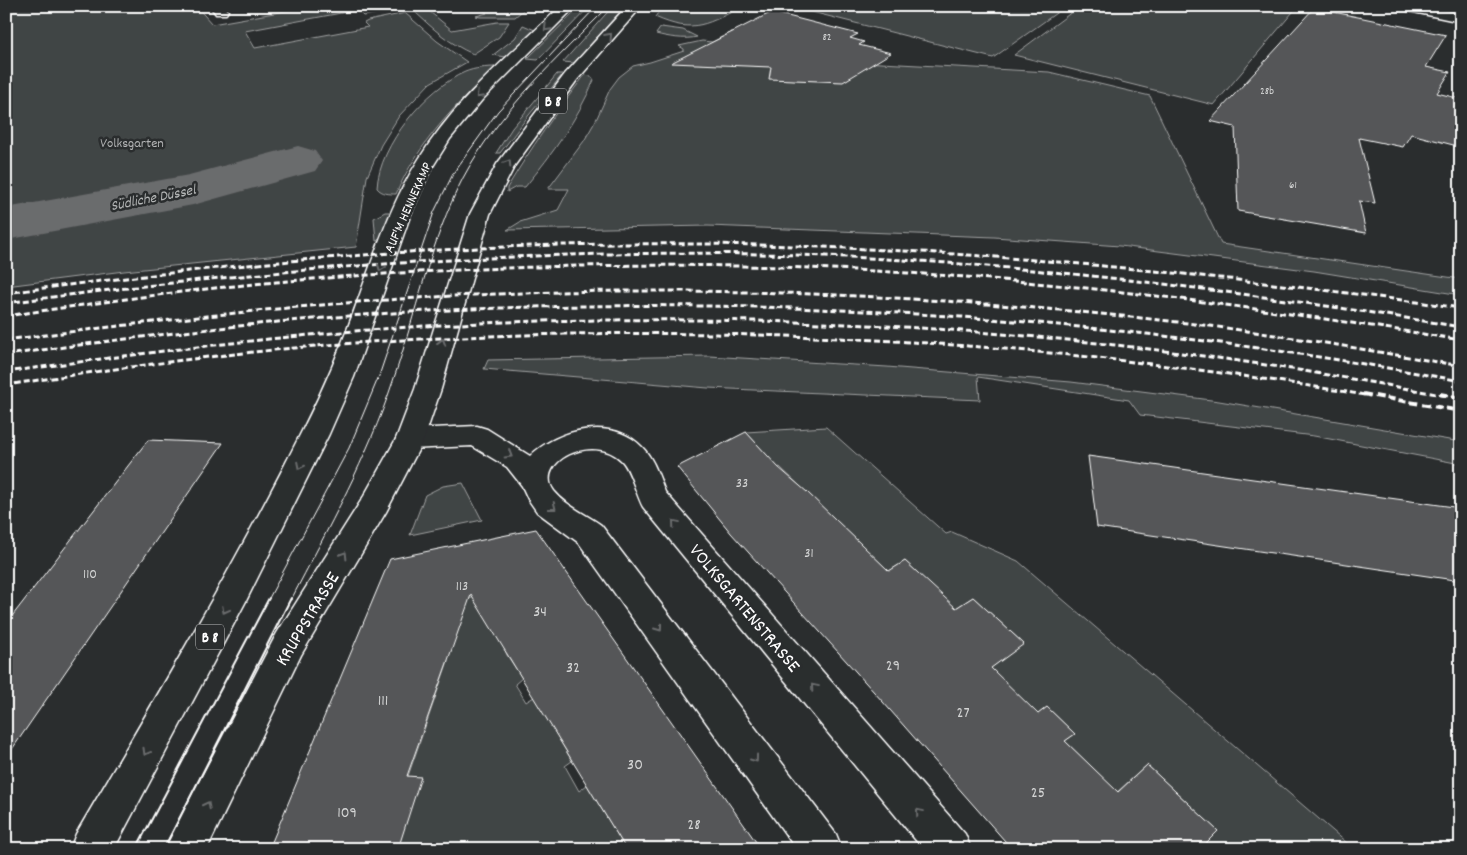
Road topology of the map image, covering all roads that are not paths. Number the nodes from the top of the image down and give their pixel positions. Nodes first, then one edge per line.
1 (569, 6) edge
2 (635, 6) edge
3 (1404, 6) edge
4 (1461, 18) edge
5 (410, 439) junction
6 (535, 482) junction
7 (91, 849) edge
8 (185, 849) edge
9 (821, 849) edge
10 (950, 849) edge

1 -> 7 main road, AUF'M HENNEKAMP / B 8
5 -> 2 main road, KRUPPSTRASSE / B 8
3 - 4 main road
5 -> 6 main road
8 -> 5 main road, KRUPPSTRASSE / B 8
6 -> 9 main road
10 -> 6 main road, VOLKSGARTENSTRASSE

